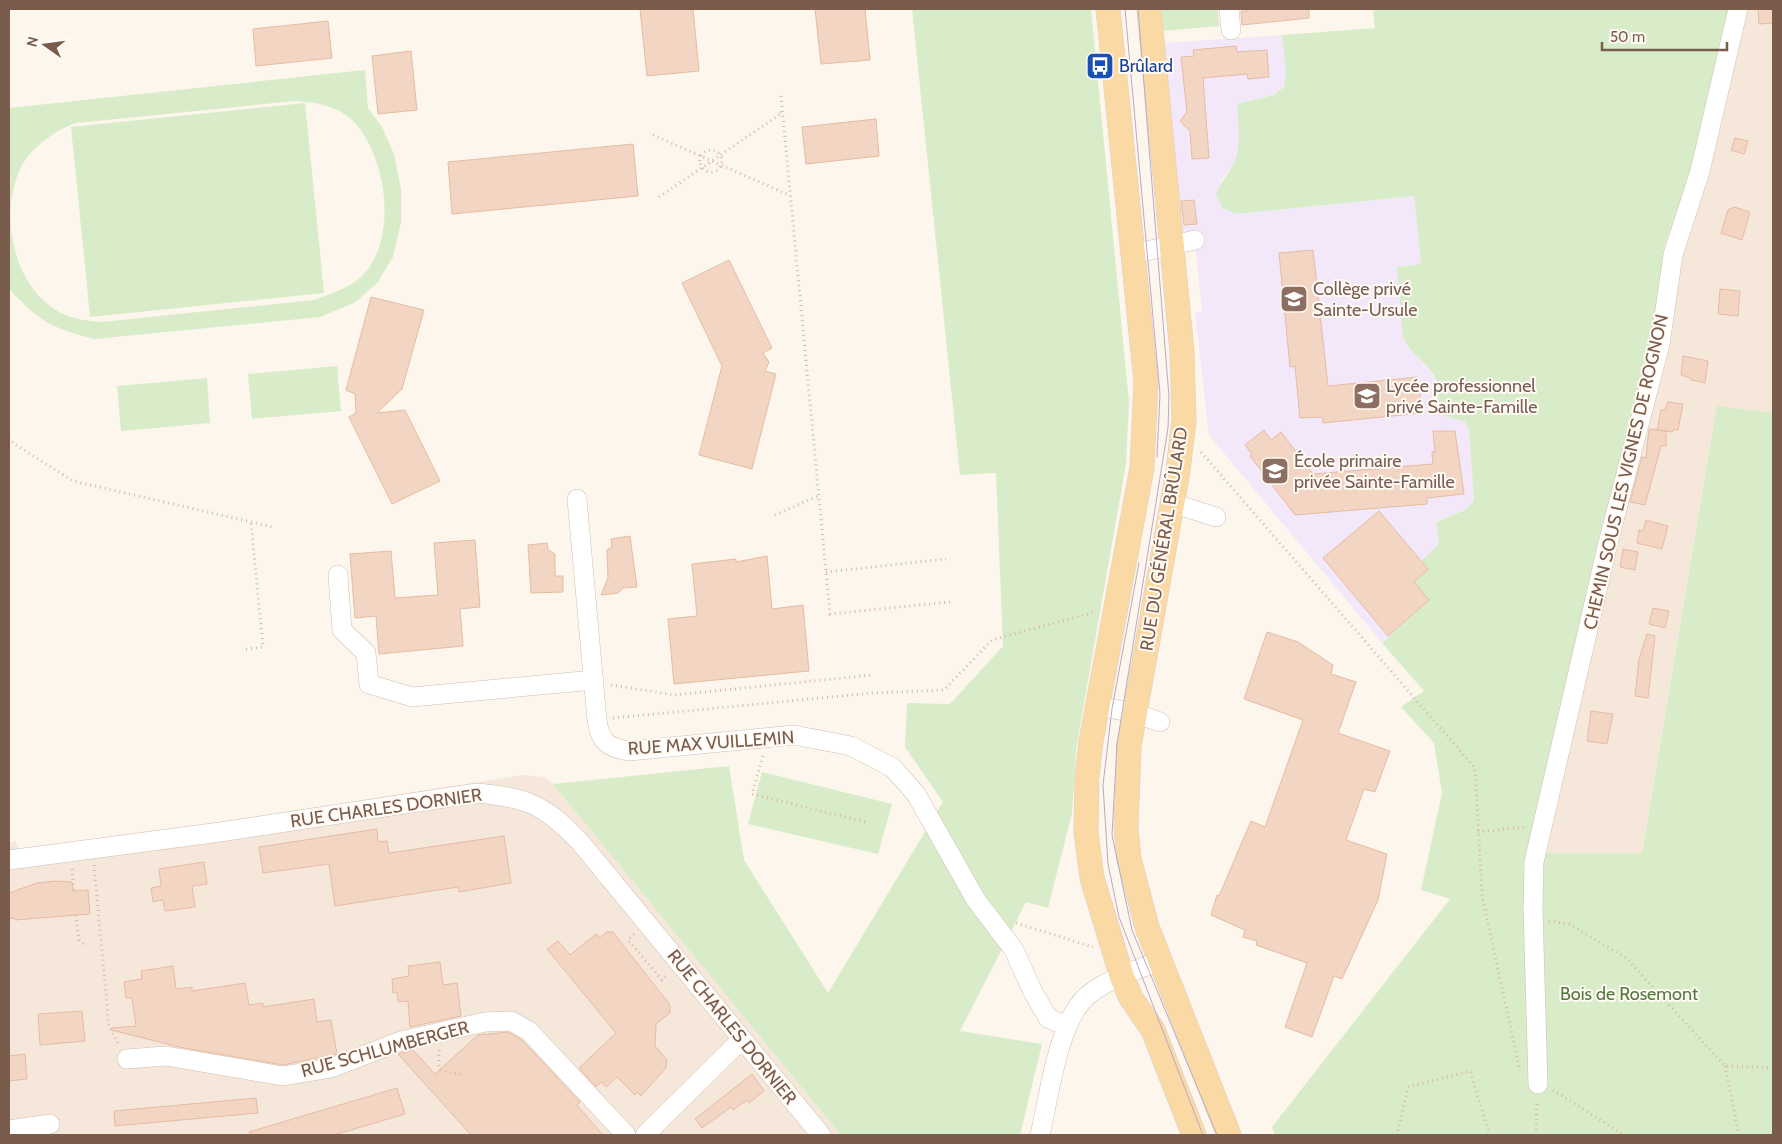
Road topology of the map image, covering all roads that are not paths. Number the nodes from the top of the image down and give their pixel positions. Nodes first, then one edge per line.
1 (1108, 9) edge
2 (1149, 9) edge
3 (1229, 9) edge
4 (1738, 9) edge
5 (1232, 30) dead end
6 (1195, 240) dead end
7 (1172, 245) junction
8 (1133, 254) junction
9 (577, 498) dead end
10 (1172, 503) junction
11 (1216, 518) dead end
12 (338, 575) dead end
13 (601, 682) junction
14 (1098, 706) junction
15 (1134, 713) junction
16 (1160, 722) dead end
17 (9, 860) edge
18 (1162, 961) junction
19 (1122, 977) junction
20 (1066, 1026) junction
21 (741, 1040) junction
22 (127, 1059) road end
23 (1538, 1084) road end
24 (50, 1124) dead end
25 (9, 1130) edge
26 (626, 1135) edge
27 (646, 1135) edge
28 (821, 1135) edge
29 (1040, 1135) edge
30 (1194, 1135) edge
31 (1229, 1135) edge

1 - 8 main road, RUE DU GÉNÉRAL BRÛLARD
2 - 7 main road, RUE DU GÉNÉRAL BRÛLARD
3 - 5 street
4 - 23 street, CHEMIN SOUS LES VIGNES DE ROGNON
6 - 7 street
7 - 8 street
7 - 10 main road, RUE DU GÉNÉRAL BRÛLARD
8 - 14 main road, RUE DU GÉNÉRAL BRÛLARD
9 - 13 street, RUE MAX VUILLEMIN
10 - 11 street
10 - 15 main road, RUE DU GÉNÉRAL BRÛLARD
12 - 13 street
13 - 20 street, RUE MAX VUILLEMIN
14 - 15 street
14 - 19 main road, RUE DU GÉNÉRAL BRÛLARD
15 - 16 street
15 - 18 main road, RUE DU GÉNÉRAL BRÛLARD
17 - 21 street, RUE CHARLES DORNIER
18 - 19 street
18 - 31 main road, RUE DU GÉNÉRAL BRÛLARD
19 - 20 street
19 - 30 main road, RUE DU GÉNÉRAL BRÛLARD
20 - 29 street
21 - 27 street
21 - 28 street, RUE CHARLES DORNIER
22 - 26 street, RUE SCHLUMBERGER
24 - 25 street

